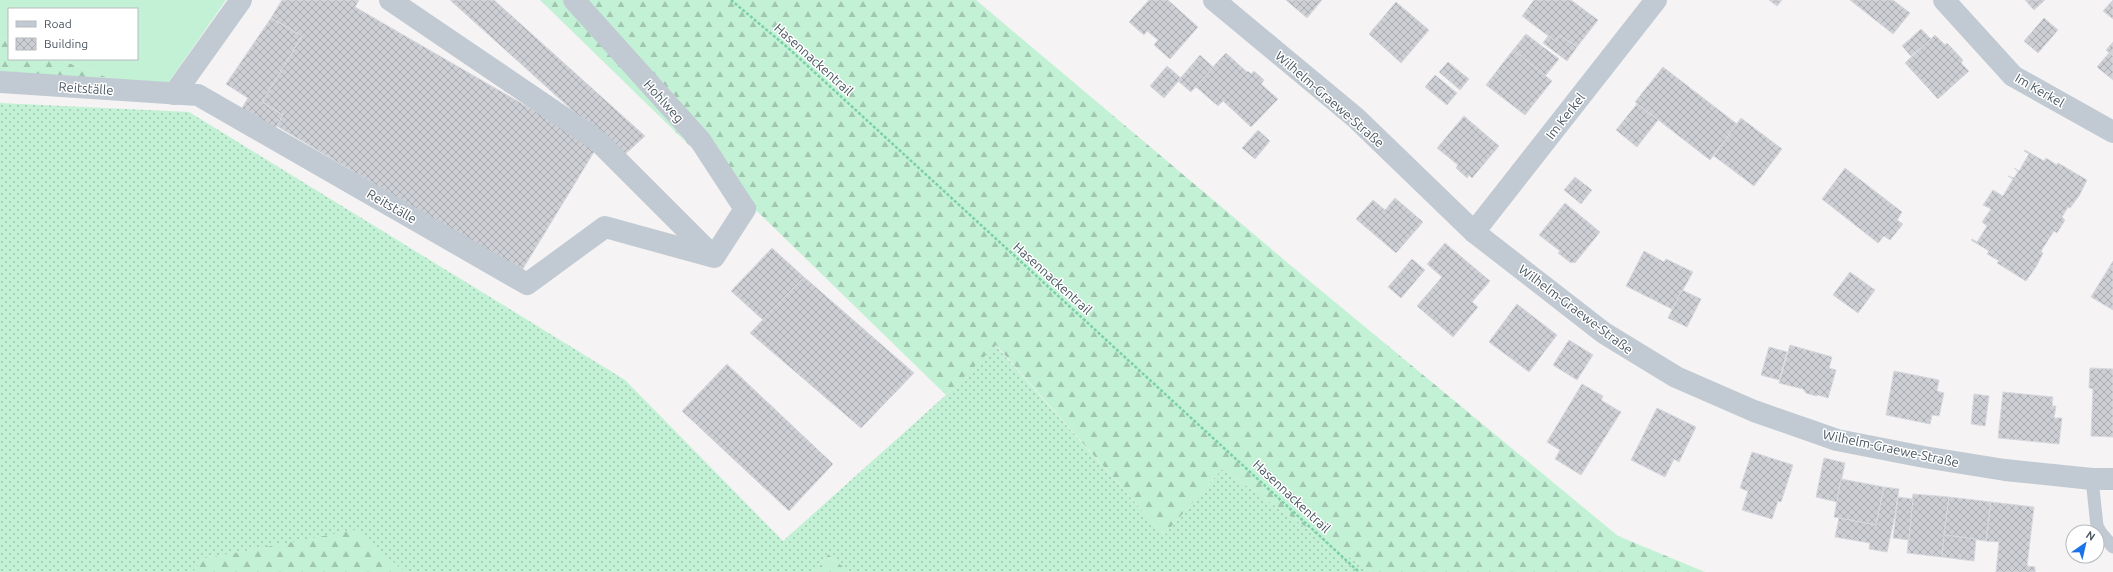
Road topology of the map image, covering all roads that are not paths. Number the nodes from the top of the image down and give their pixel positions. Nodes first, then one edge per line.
1 (241, 0) edge
2 (390, 0) edge
3 (574, 0) edge
4 (1214, 0) edge
5 (1656, 0) edge
6 (1944, 0) edge
7 (0, 82) edge
8 (174, 94) junction
9 (2113, 132) edge
10 (1474, 232) junction
11 (714, 257) junction
12 (2102, 479) edge
13 (2113, 547) edge

1 - 8 street
2 - 11 street
3 - 11 street, Hohlweg
4 - 10 street, Wilhelm-Graewe-Straße
5 - 10 street, Im Kerkel
6 - 9 street, Im Kerkel
7 - 8 street, Reitställe
8 - 11 street, Reitställe
10 - 12 street, Wilhelm-Graewe-Straße
12 - 13 lane

